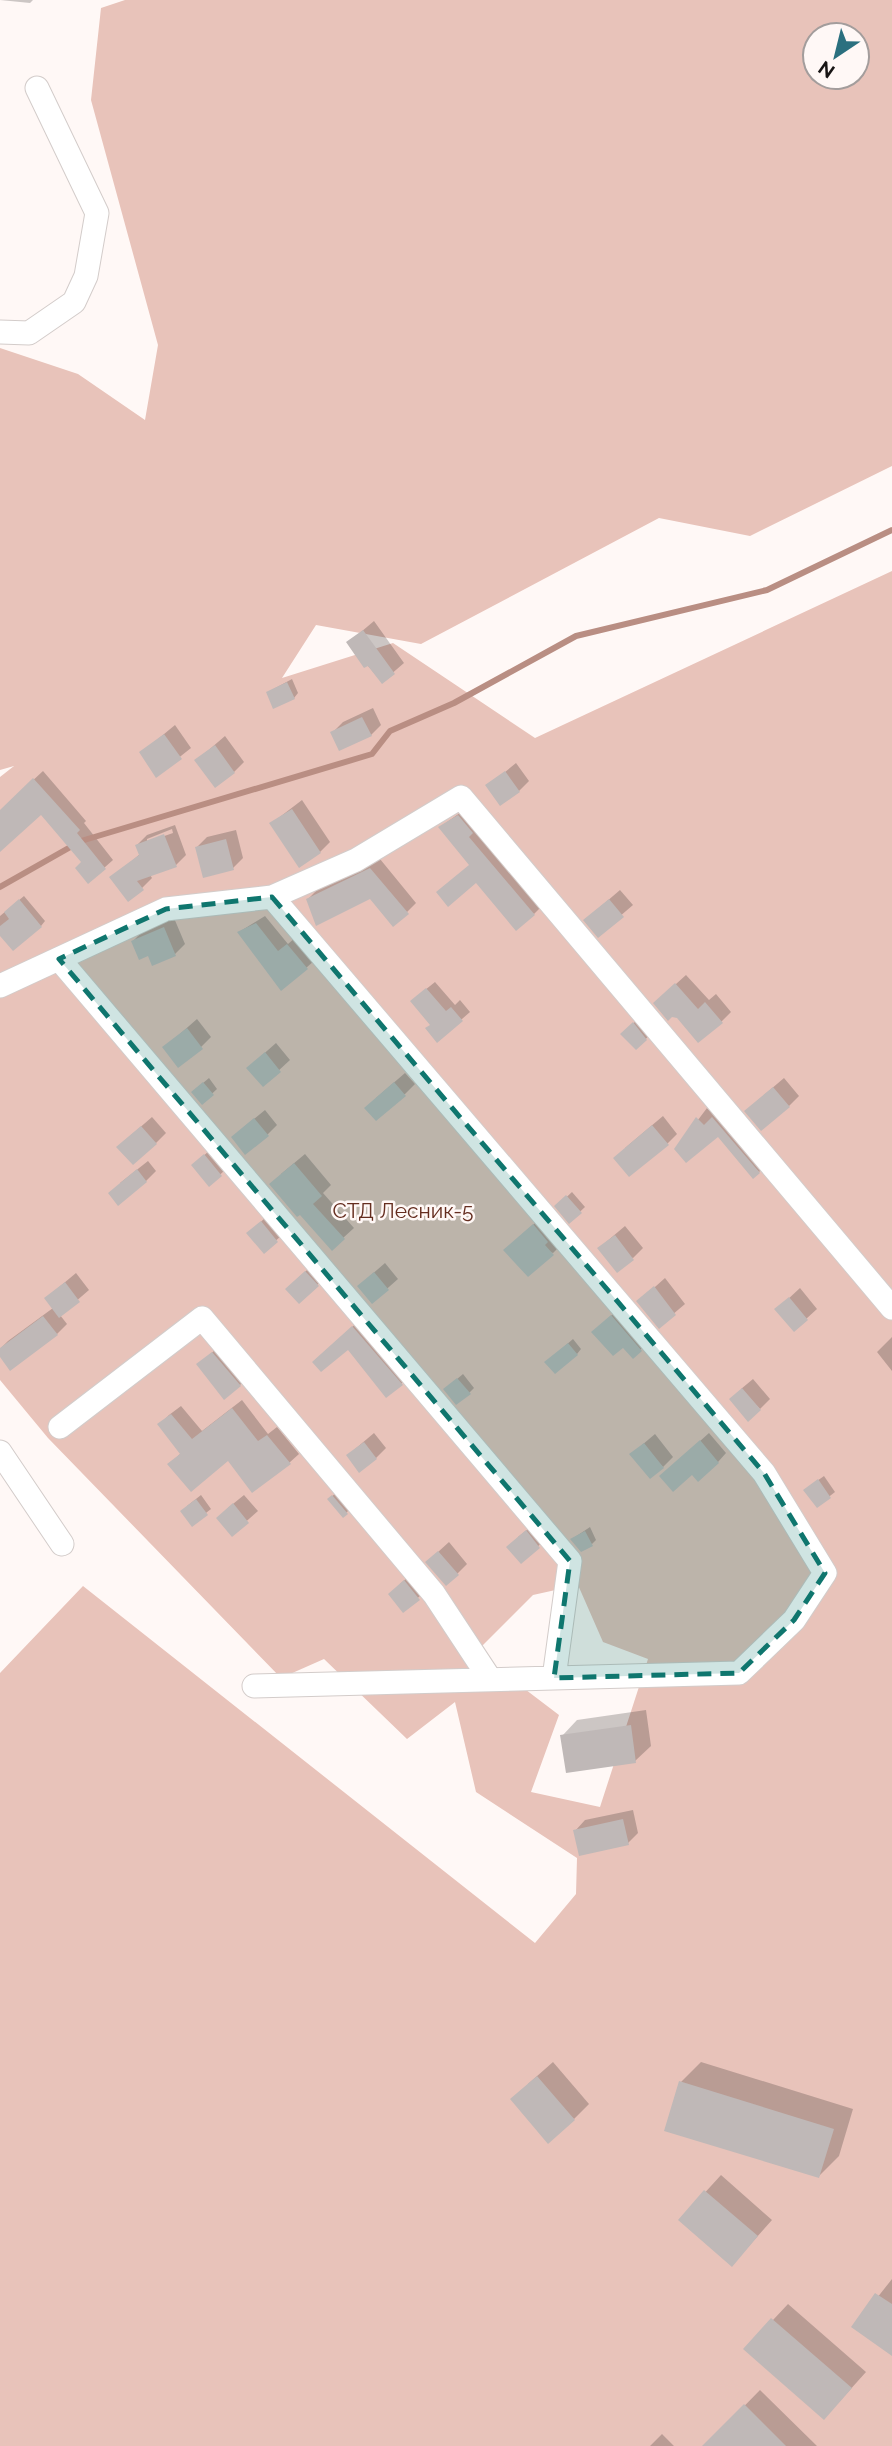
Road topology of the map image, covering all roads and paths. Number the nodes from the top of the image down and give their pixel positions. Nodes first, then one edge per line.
1 (37, 88) dead end
2 (0, 332) edge
3 (272, 897) junction
4 (59, 959) junction
5 (0, 986) edge
6 (892, 1308) edge
7 (60, 1427) dead end
8 (0, 1452) edge
9 (62, 1544) dead end
10 (554, 1678) junction
11 (490, 1679) junction
12 (254, 1686) dead end

1 - 2 street
3 - 4 street
3 - 6 street
3 - 10 street
4 - 5 street
4 - 10 street
7 - 11 street
8 - 9 street
10 - 11 street
11 - 12 street

